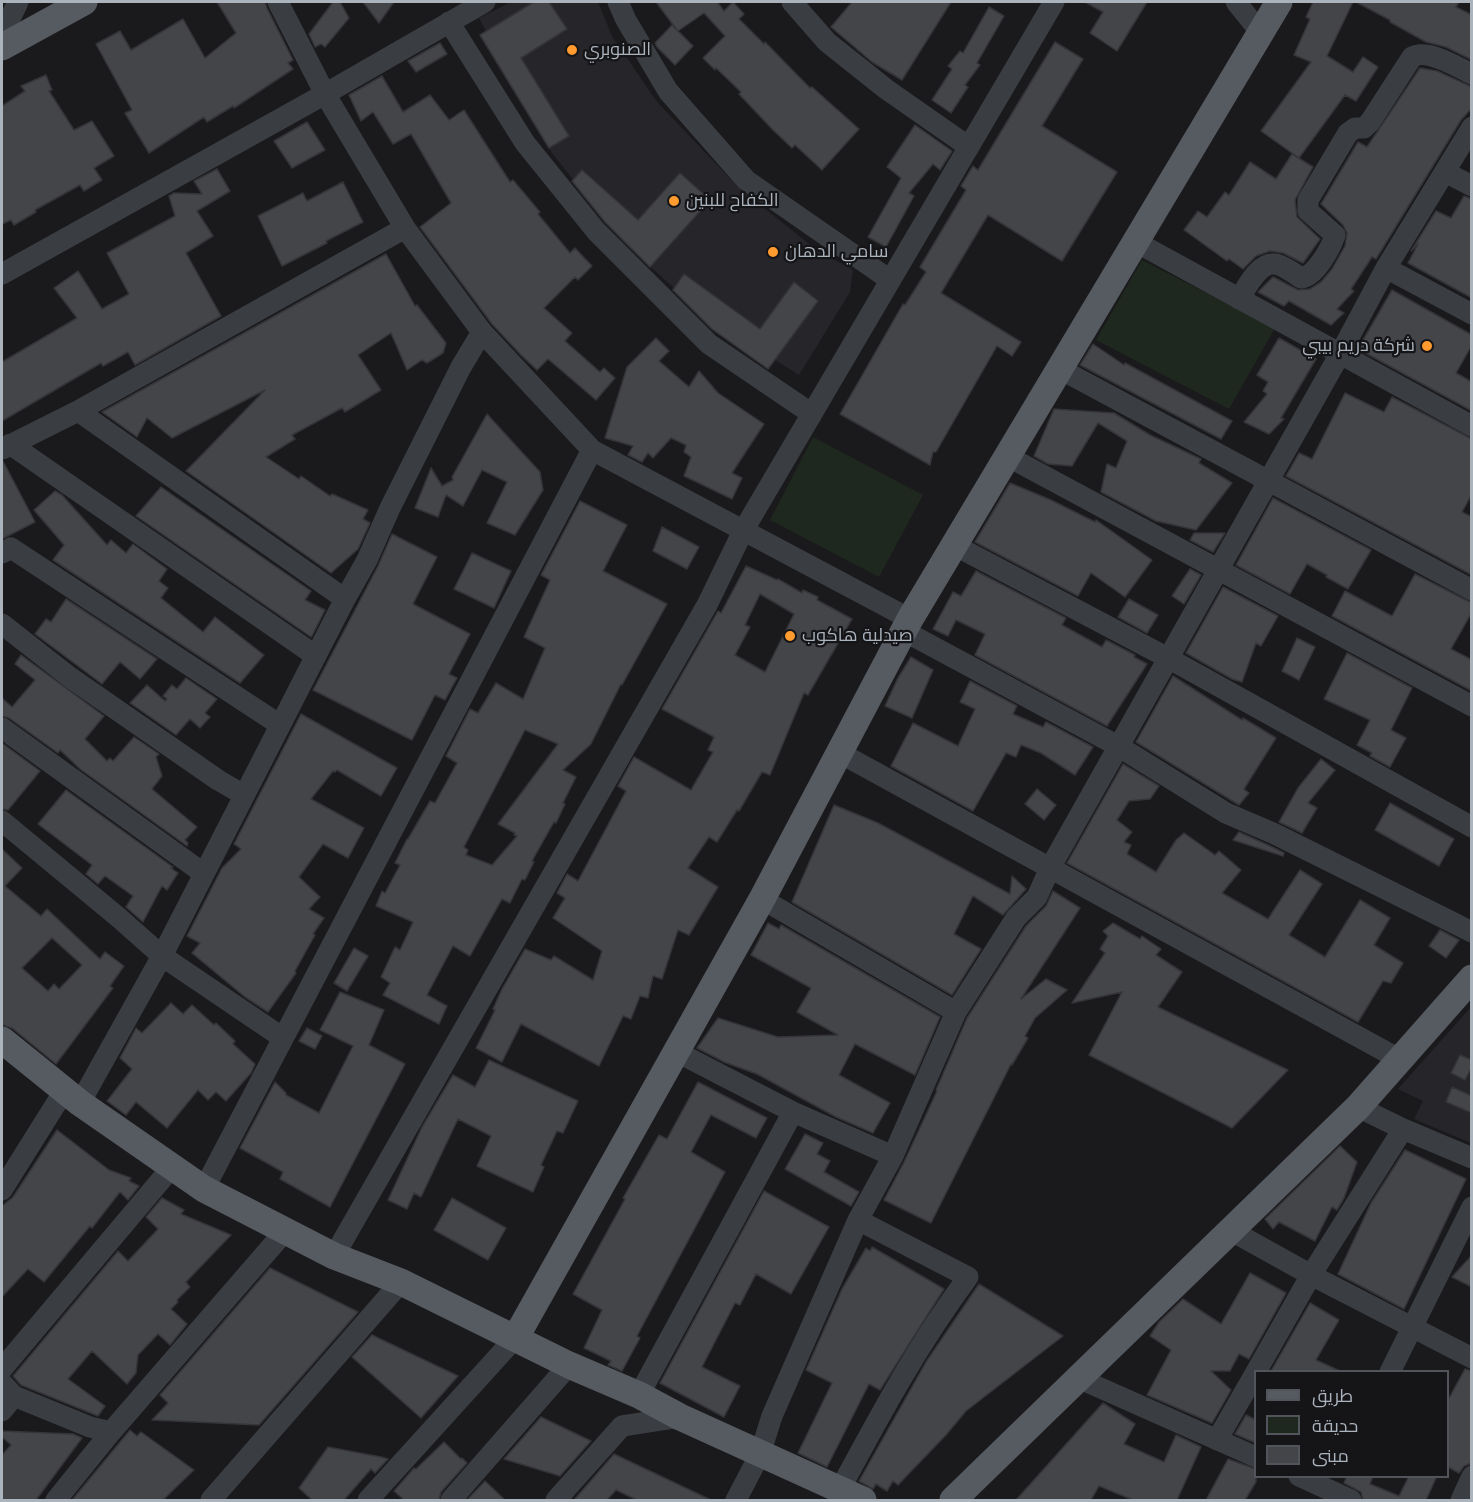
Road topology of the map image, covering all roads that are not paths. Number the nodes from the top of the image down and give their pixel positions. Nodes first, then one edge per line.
1 (18, 2) edge
2 (84, 2) edge
3 (278, 2) edge
4 (485, 2) edge
5 (618, 2) edge
6 (792, 2) edge
7 (1236, 2) edge
8 (1279, 2) edge
9 (1050, 3) edge
10 (449, 22) junction
11 (1261, 33) junction
12 (2, 36) edge
13 (2, 47) edge
14 (1472, 74) edge
15 (326, 94) junction
16 (1472, 127) edge
17 (969, 147) junction
18 (1445, 172) junction
19 (1472, 186) edge
20 (405, 228) junction
21 (1136, 242) junction
22 (1386, 268) junction
23 (2, 274) edge
24 (890, 280) junction
25 (1239, 299) junction
26 (1472, 314) edge
27 (482, 332) junction
28 (1340, 354) junction
29 (1060, 369) junction
30 (78, 411) junction
31 (812, 414) junction
32 (1472, 426) edge
33 (5, 447) edge
34 (592, 450) junction
35 (1007, 456) junction
36 (1268, 482) junction
37 (743, 531) junction
38 (954, 545) junction
39 (2, 553) edge
40 (1218, 569) junction
41 (1472, 590) edge
42 (345, 599) junction
43 (2, 624) edge
44 (907, 625) junction
45 (316, 656) junction
46 (1168, 658) junction
47 (1472, 706) edge
48 (280, 725) junction
49 (2, 728) edge
50 (1118, 746) junction
51 (840, 753) junction
52 (244, 795) junction
53 (2, 821) edge
54 (1472, 827) edge
55 (1050, 868) junction
56 (203, 873) junction
57 (762, 899) junction
58 (1472, 932) edge
59 (162, 956) junction
60 (1472, 978) edge
61 (956, 1012) junction
62 (283, 1038) junction
63 (2, 1040) edge
64 (675, 1051) junction
65 (1399, 1059) junction
66 (72, 1097) junction
67 (1358, 1107) junction
68 (793, 1112) junction
69 (1402, 1129) junction
70 (893, 1156) junction
71 (1472, 1158) edge
72 (172, 1167) junction
73 (204, 1189) junction
74 (2, 1190) edge
75 (1472, 1207) edge
76 (858, 1220) junction
77 (286, 1230) junction
78 (1230, 1230) junction
79 (334, 1256) junction
80 (1311, 1275) junction
81 (401, 1282) junction
82 (1412, 1327) junction
83 (516, 1337) junction
84 (1472, 1358) edge
85 (568, 1365) junction
86 (2, 1369) edge
87 (1257, 1370) edge
88 (1390, 1370) edge
89 (1254, 1375) edge
90 (1078, 1378) junction
91 (639, 1395) junction
92 (6, 1397) edge
93 (680, 1417) junction
94 (111, 1432) junction
95 (1217, 1440) junction
96 (760, 1454) junction
97 (1254, 1456) edge
98 (1472, 1476) edge
99 (1304, 1478) edge
100 (1331, 1489) edge
101 (851, 1496) edge
102 (56, 1500) edge
103 (211, 1500) edge
104 (368, 1500) edge
105 (451, 1500) edge
106 (556, 1500) edge
107 (736, 1500) edge
108 (953, 1500) edge
109 (1351, 1500) edge
110 (1461, 1500) edge

1 - 12 street
2 - 13 main road
3 - 15 street
4 - 10 street
5 - 24 street
6 - 17 street
7 - 11 street
8 - 11 main road
9 - 17 street
10 - 15 street
10 - 31 street
11 - 21 main road
14 - 25 street
15 - 20 street
15 - 23 street
16 - 18 street
17 - 24 street
18 - 19 street
18 - 22 street
20 - 27 street
20 - 30 street
21 - 25 street
21 - 29 main road
22 - 26 street
22 - 28 street
24 - 31 street
25 - 28 street
27 - 34 street
27 - 42 street
28 - 32 street
28 - 36 street
29 - 35 main road
29 - 36 street
30 - 33 street
30 - 42 street
31 - 37 street
33 - 45 street
34 - 37 street
34 - 62 street
35 - 38 main road
35 - 40 street
36 - 40 street
36 - 41 street
37 - 44 street
37 - 79 street
38 - 44 main road
38 - 46 street
39 - 48 street
40 - 46 street
40 - 47 street
42 - 45 street
43 - 52 street
44 - 50 street
44 - 51 main road
45 - 48 street
46 - 50 street
46 - 54 street
48 - 52 street
49 - 56 street
50 - 55 street
50 - 58 street
51 - 55 street
51 - 57 main road
52 - 56 street
53 - 59 street
55 - 61 street
55 - 65 street
56 - 59 street
57 - 61 street
57 - 64 main road
59 - 62 street
59 - 66 street
60 - 65 main road
61 - 70 street
62 - 73 street
63 - 66 main road
64 - 68 street
64 - 83 main road
65 - 67 main road
66 - 72 main road
66 - 74 street
67 - 69 street
67 - 78 main road
68 - 70 street
68 - 91 street
69 - 71 street
69 - 80 street
70 - 76 street
72 - 73 main road
72 - 86 street
73 - 77 main road
75 - 82 street
76 - 96 street
76 - 101 street
77 - 79 main road
77 - 94 street
78 - 80 street
78 - 90 main road
79 - 81 main road
80 - 82 street
80 - 87 street
81 - 83 main road
81 - 103 street
82 - 84 street
82 - 88 street
83 - 85 main road
83 - 104 street
85 - 91 main road
85 - 105 street
89 - 95 street
90 - 95 street
90 - 108 main road
91 - 93 main road
92 - 94 street
93 - 96 main road
93 - 106 street
94 - 102 street
95 - 97 street
96 - 101 main road
96 - 107 street
98 - 110 street
99 - 100 street
100 - 109 street

